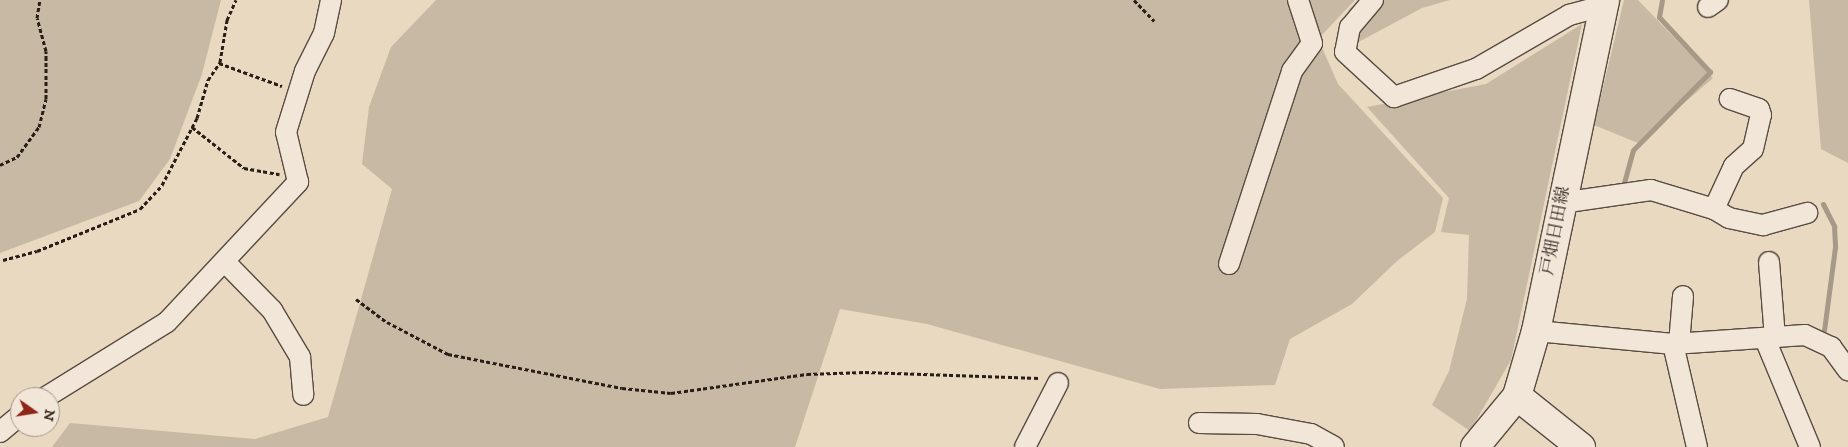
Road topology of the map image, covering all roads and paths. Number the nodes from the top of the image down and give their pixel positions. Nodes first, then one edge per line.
1 (40, 0) edge
2 (236, 0) edge
3 (331, 0) edge
4 (1134, 0) edge
5 (1298, 0) edge
6 (1373, 0) edge
7 (1604, 3) edge
8 (1154, 20) dead end
9 (219, 63) junction
10 (298, 91) junction
11 (1730, 99) dead end
12 (192, 127) junction
13 (0, 165) edge
14 (296, 174) junction
15 (1561, 203) junction
16 (1714, 210) junction
17 (1807, 213) dead end
18 (3, 260) dead end
19 (1769, 262) dead end
20 (226, 263) junction
21 (1229, 264) dead end
22 (1683, 296) dead end
23 (356, 299) dead end
24 (1536, 331) junction
25 (1770, 339) junction
26 (1676, 344) junction
27 (1848, 370) edge
28 (1058, 383) joint
29 (60, 388) edge
30 (303, 395) dead end
31 (1517, 396) junction
32 (1200, 423) dead end
33 (10, 424) edge
34 (0, 432) edge
35 (1025, 447) edge
36 (1334, 447) edge
37 (1475, 447) edge
38 (1581, 447) edge
39 (1696, 447) edge
40 (1810, 447) edge

1 - 13 path
2 - 9 path
3 - 10 street
4 - 8 path
5 - 21 street
6 - 7 street
7 - 15 main road, 戸畑日田線
9 - 10 path
9 - 12 path
10 - 14 street
11 - 16 street
12 - 14 path
12 - 18 path
14 - 20 street
15 - 16 street
15 - 24 main road, 戸畑日田線
16 - 17 street
19 - 25 street
20 - 29 street
20 - 30 street
22 - 26 street
23 - 28 path
24 - 26 street
24 - 31 main road, 戸畑日田線
25 - 26 street
25 - 27 street
25 - 40 street
26 - 39 street
28 - 35 street
31 - 37 main road, 戸畑日田線
31 - 38 main road
32 - 36 street
33 - 34 street

